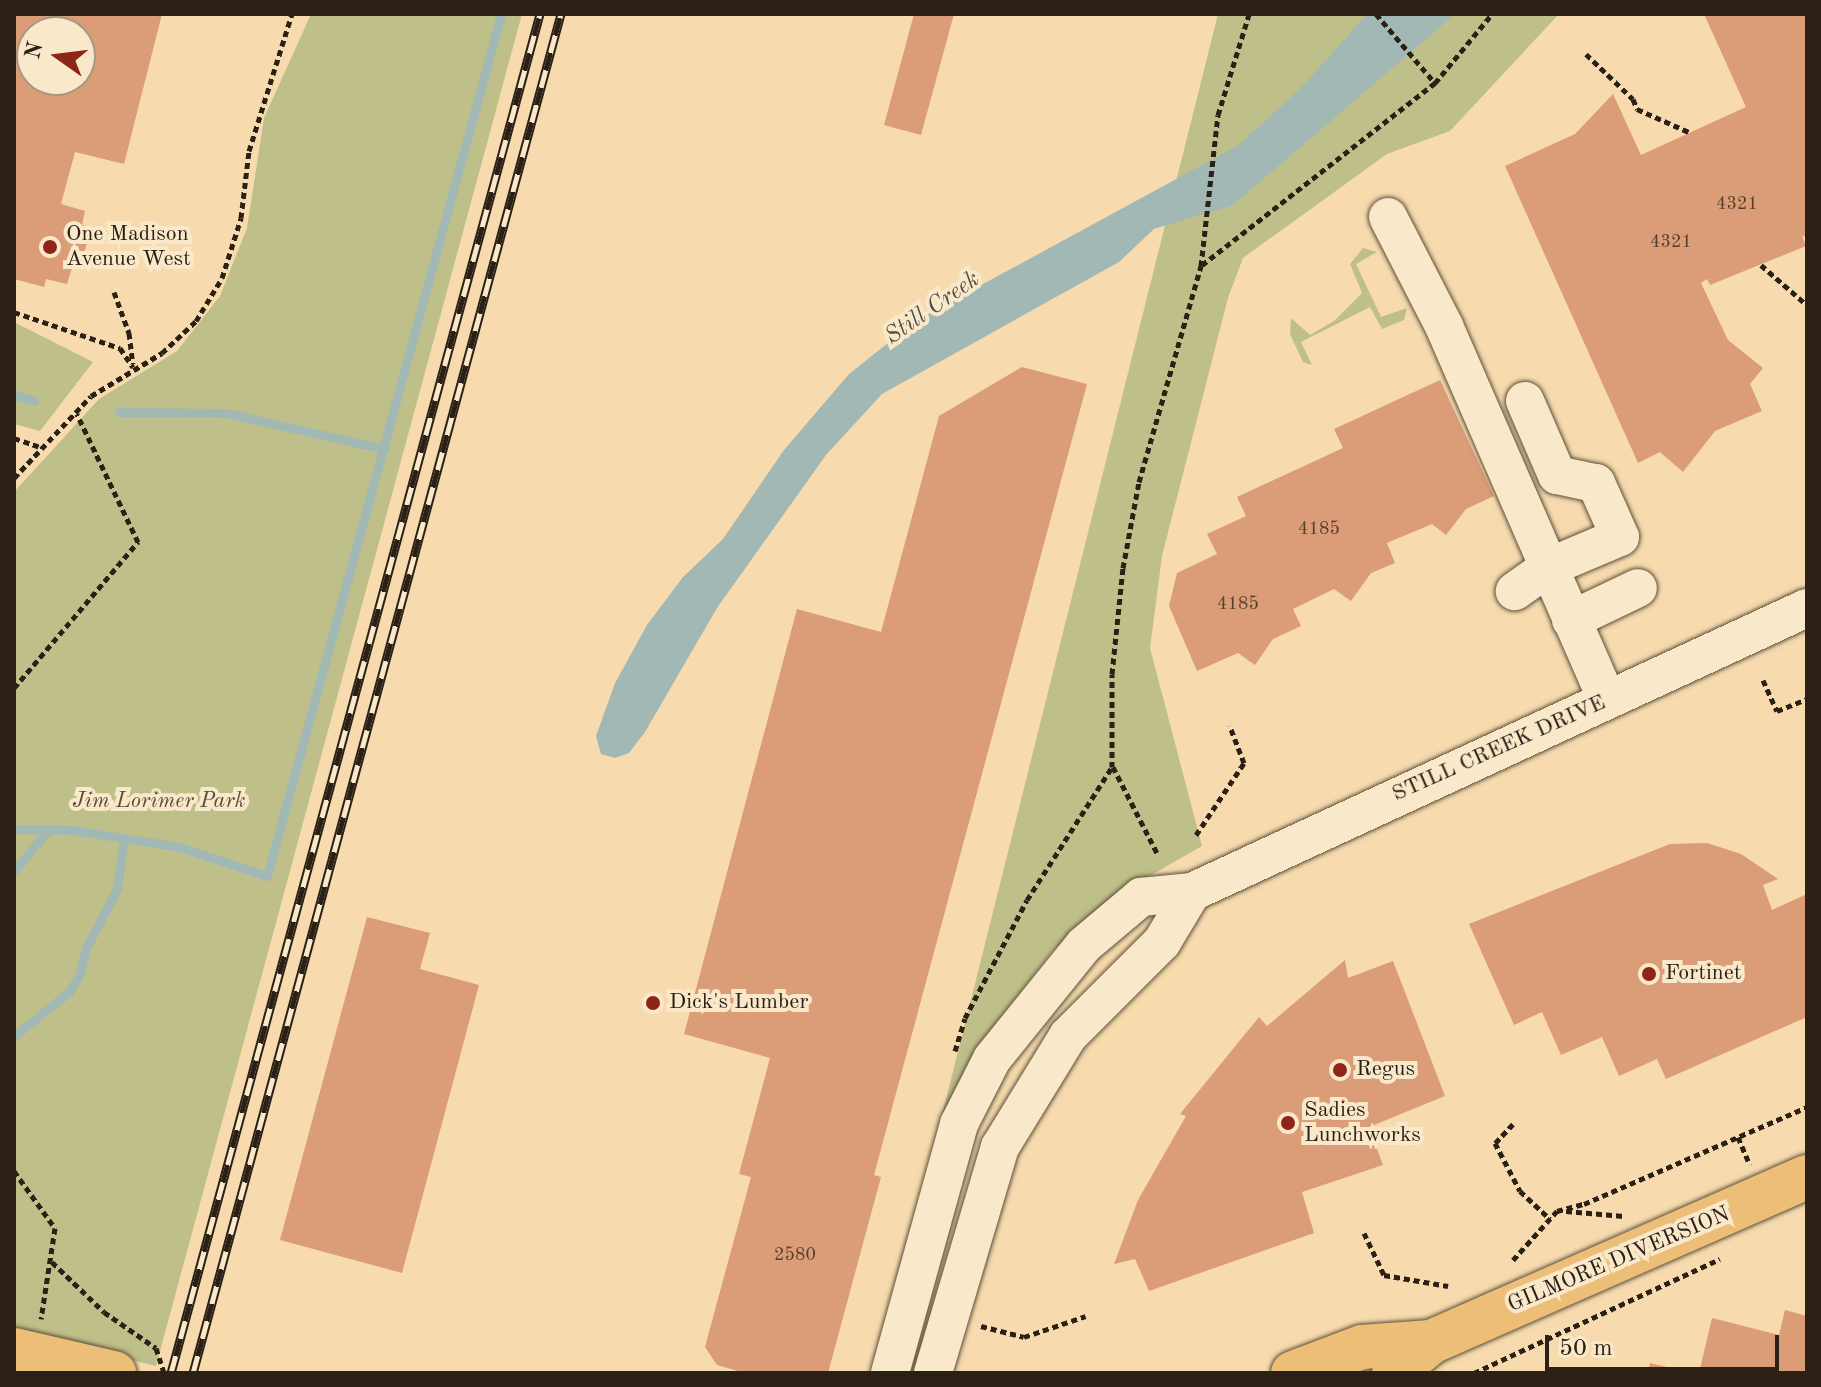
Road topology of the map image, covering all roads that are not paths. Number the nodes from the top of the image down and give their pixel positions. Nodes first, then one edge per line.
1 (1388, 217) dead end
2 (1525, 401) dead end
3 (1549, 567) junction
4 (1638, 588) dead end
5 (1515, 591) dead end
6 (1807, 608) edge
7 (1571, 620) junction
8 (1607, 700) junction
9 (1192, 892) junction
10 (1807, 1177) edge
11 (1431, 1342) junction
12 (24, 1352) edge
13 (114, 1373) edge
14 (890, 1373) edge
15 (933, 1373) edge
16 (1293, 1373) edge
17 (1394, 1373) edge

1 - 3 street
2 - 3 street
3 - 5 street
3 - 7 street
4 - 7 street
6 - 8 street, STILL CREEK DRIVE
7 - 8 street
8 - 9 street, STILL CREEK DRIVE
9 - 14 street
9 - 15 street
10 - 11 main road, GILMORE DIVERSION
11 - 16 main road, GILMORE DIVERSION
11 - 17 main road, GILMORE DIVERSION
12 - 13 main road

